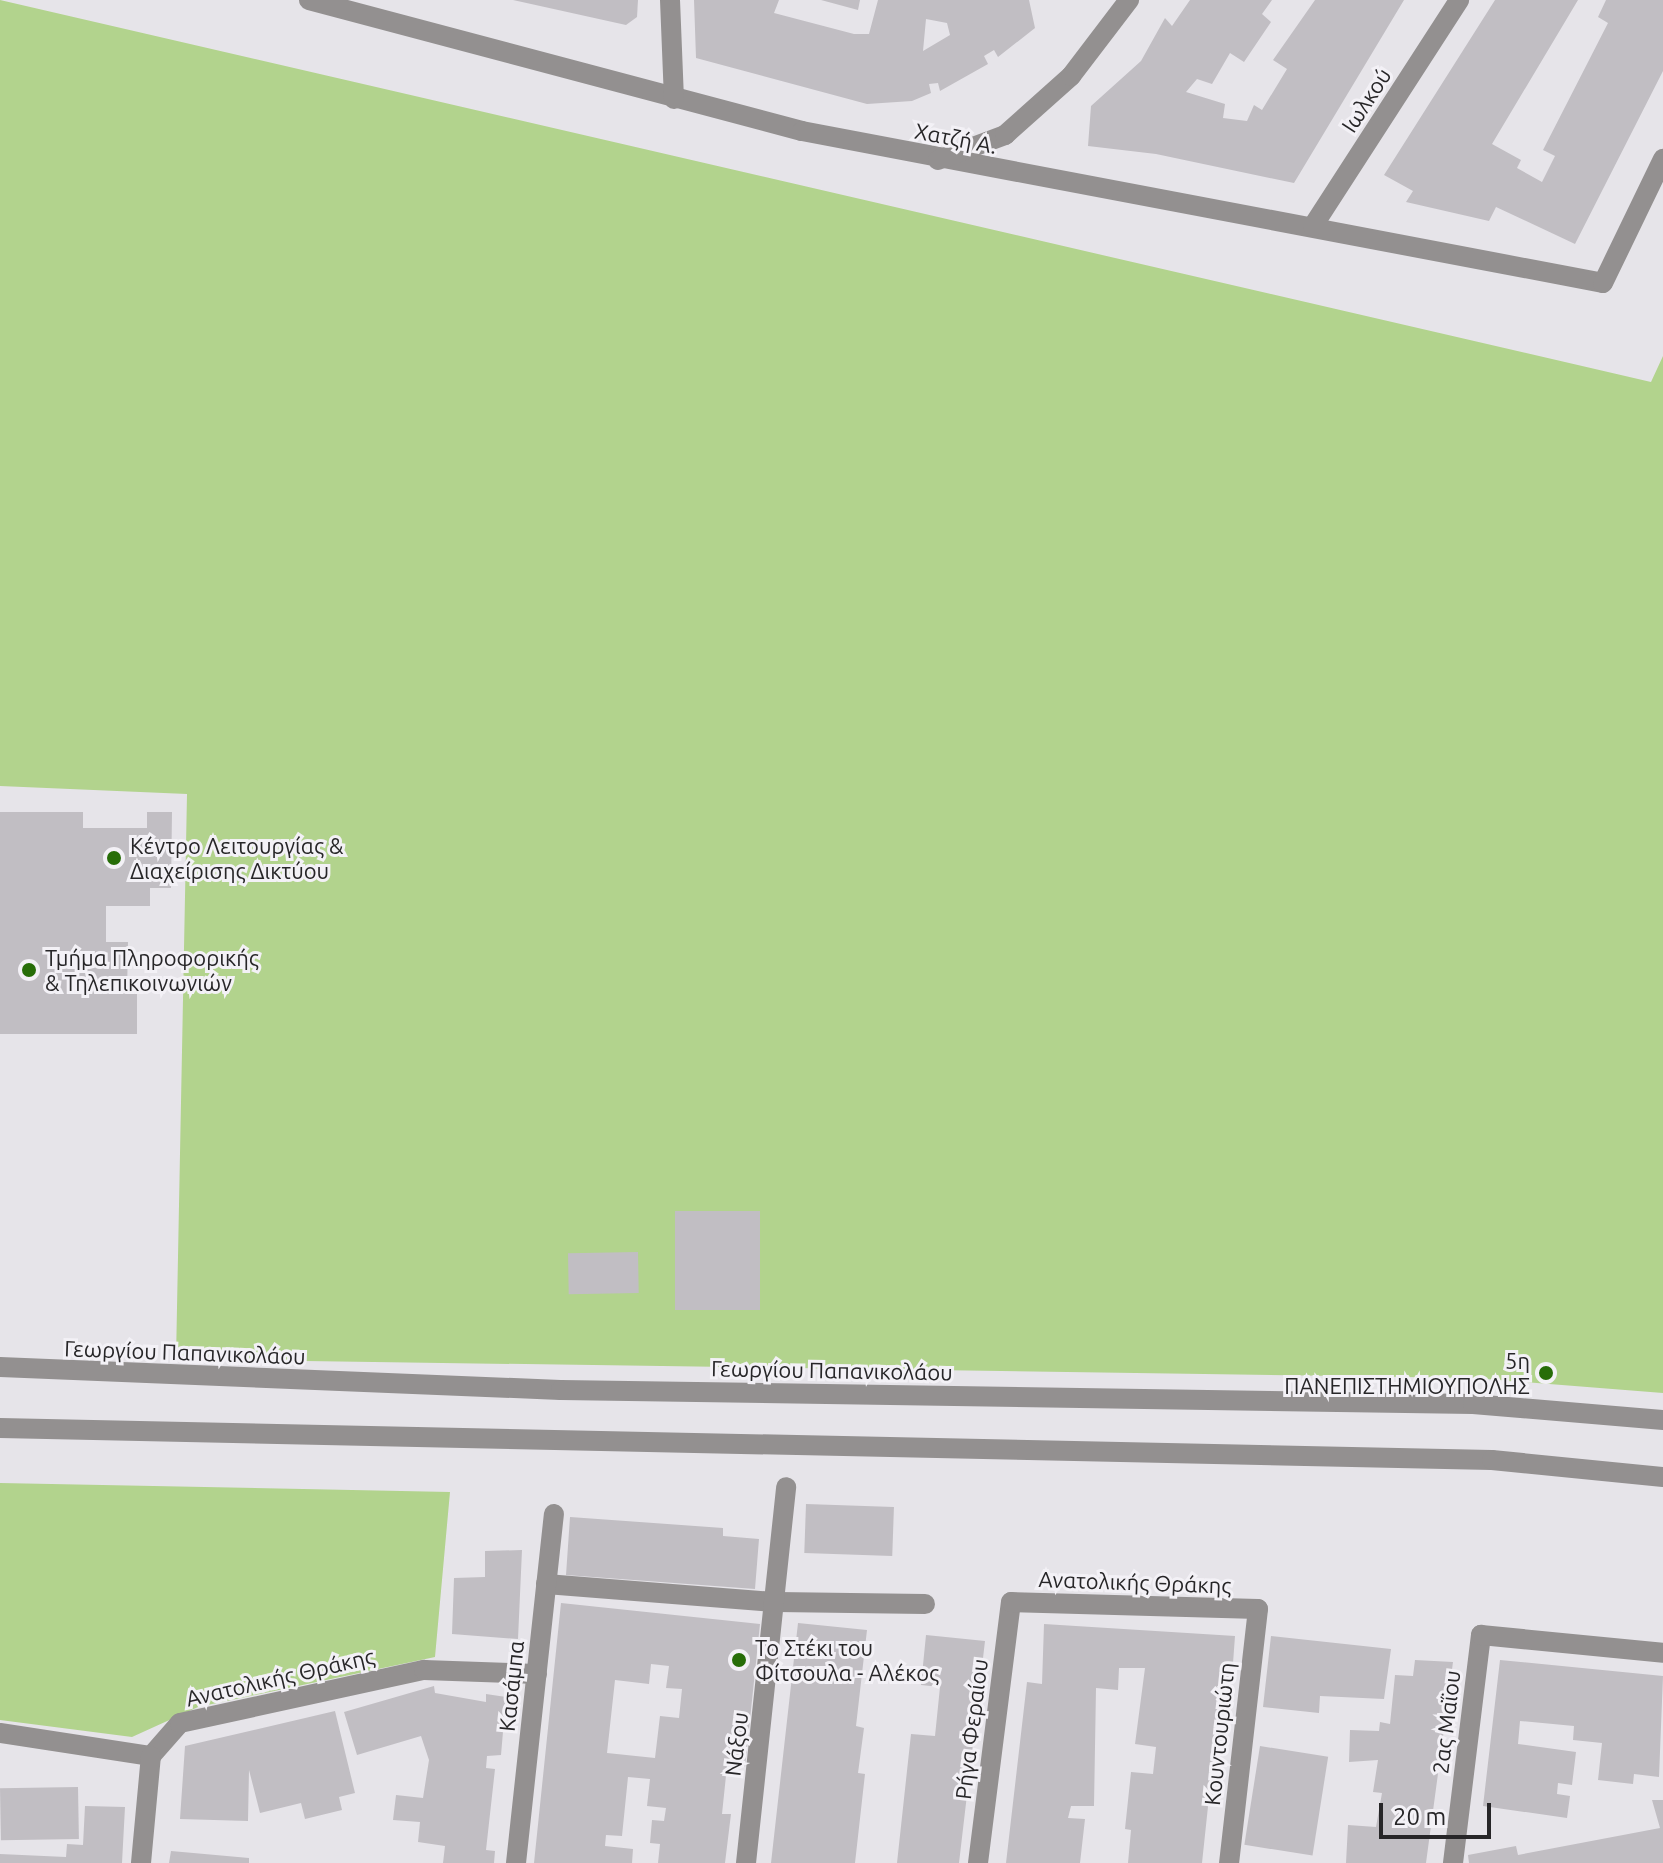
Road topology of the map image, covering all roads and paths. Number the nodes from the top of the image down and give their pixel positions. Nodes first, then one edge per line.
1 (309, 0) edge
2 (670, 0) edge
3 (1459, 0) edge
4 (1125, 1) edge
5 (674, 99) junction
6 (1663, 159) edge
7 (938, 160) junction
8 (1313, 226) junction
9 (0, 1367) edge
10 (1663, 1420) edge
11 (0, 1428) edge
12 (1663, 1477) edge
13 (786, 1487) dead end
14 (554, 1514) dead end
15 (546, 1584) junction
16 (777, 1602) junction
17 (1011, 1602) joint
18 (925, 1604) dead end
19 (1258, 1609) joint
20 (1663, 1653) edge
21 (537, 1674) junction
22 (0, 1733) edge
23 (151, 1756) junction
24 (141, 1863) edge
25 (516, 1863) edge
26 (746, 1863) edge
27 (978, 1863) edge
28 (1229, 1863) edge
29 (1453, 1863) edge

1 - 5 street, Χατζή Α.
2 - 5 street
3 - 8 street, Ιωλκού
4 - 7 street
5 - 7 street, Χατζή Α.
6 - 8 street, Χατζή Α.
7 - 8 street, Χατζή Α.
9 - 10 street, Γεωργίου Παπανικολάου
11 - 12 street
13 - 16 street, Νάξου
14 - 15 street, Κασάμπα
15 - 16 street
15 - 21 street, Κασάμπα
16 - 18 street
16 - 26 street, Νάξου
17 - 19 street, Ανατολικής Θράκης
17 - 27 street, Ρήγα Φεραίου
19 - 28 street, Κουντουριώτη
20 - 29 street, 2ας Μαΐου
21 - 23 street, Ανατολικής Θράκης
21 - 25 street, Κασάμπα
22 - 23 street
23 - 24 street

